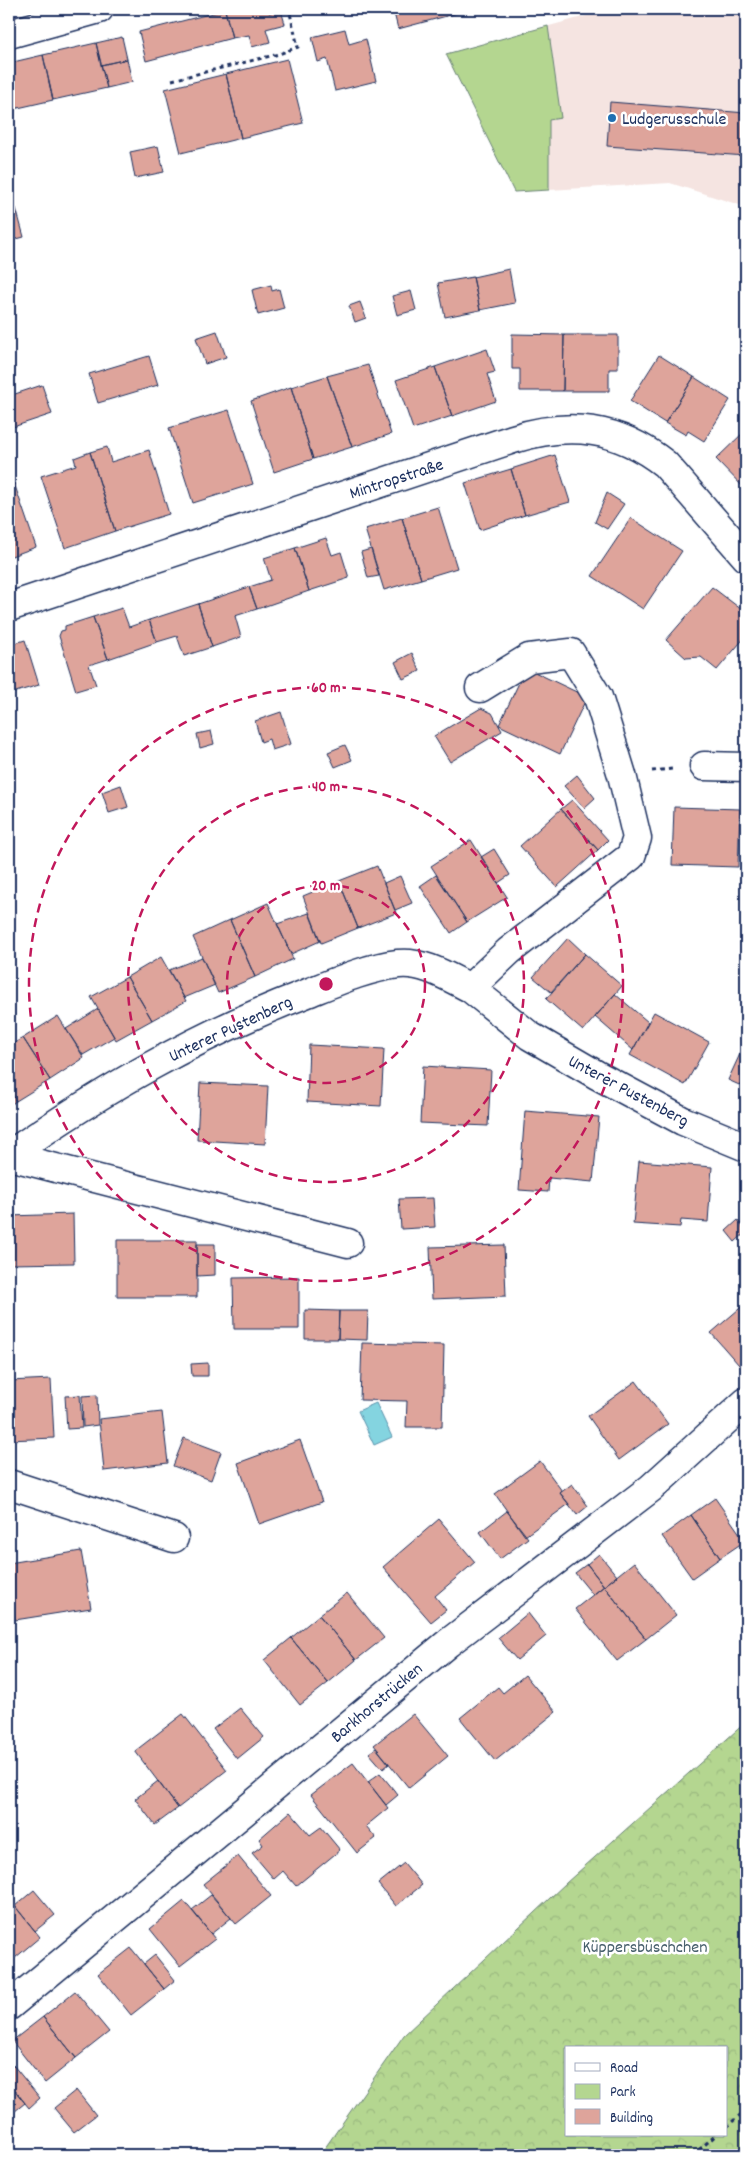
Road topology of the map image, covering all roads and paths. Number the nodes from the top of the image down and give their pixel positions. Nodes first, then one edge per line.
1 (99, 9) edge
2 (289, 9) edge
3 (9, 34) edge
4 (172, 80) dead end
5 (746, 557) edge
6 (9, 607) edge
7 (480, 688) dead end
8 (704, 766) joint
9 (746, 767) edge
10 (622, 775) junction
11 (470, 988) junction
12 (746, 1147) edge
13 (9, 1156) edge
14 (348, 1243) dead end
15 (746, 1402) edge
16 (9, 1484) edge
17 (174, 1538) dead end
18 (9, 2006) edge
19 (746, 2110) edge
20 (728, 2124) edge
21 (715, 2136) edge
22 (693, 2155) edge

1 - 3 street
2 - 4 path
5 - 6 street, Mintropstraße
7 - 10 street
8 - 9 street
8 - 10 path
10 - 11 street
11 - 12 street, Unterer Pustenberg
11 - 13 street, Unterer Pustenberg
13 - 14 street, Unterer Pustenberg
15 - 18 street, Barkhorstrücken
16 - 17 street
19 - 20 path
21 - 22 path

